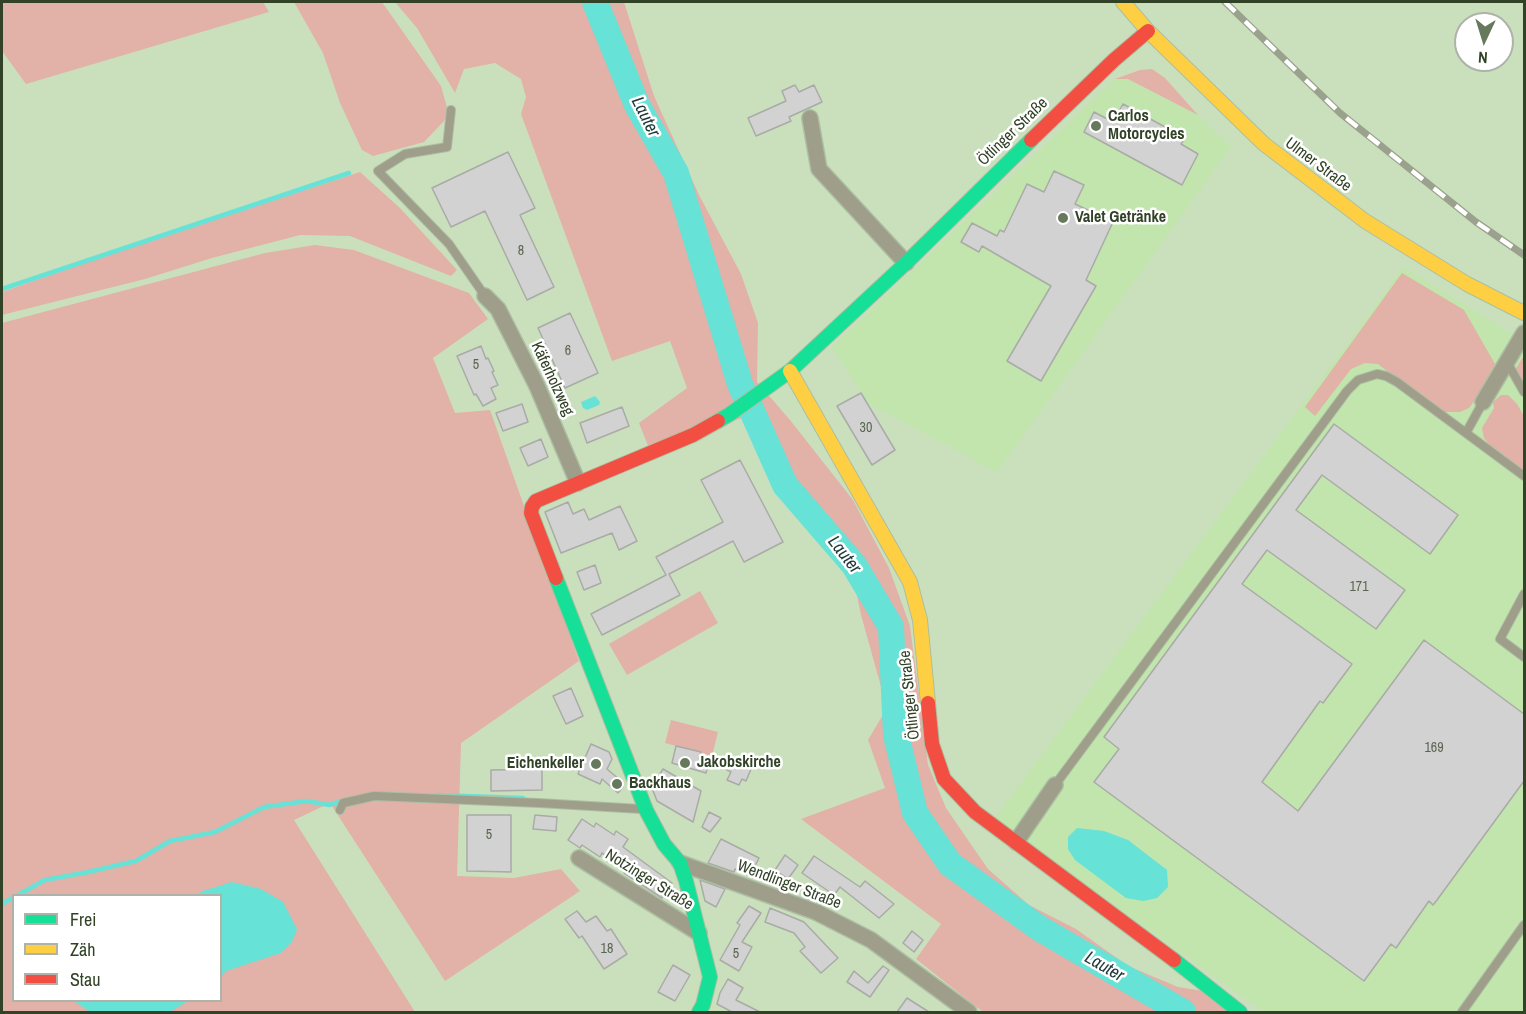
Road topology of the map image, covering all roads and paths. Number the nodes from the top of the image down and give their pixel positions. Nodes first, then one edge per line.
1 (1123, 2) edge
2 (1148, 31) junction
3 (451, 110) dead end
4 (810, 118) dead end
5 (906, 263) junction
6 (485, 296) joint
7 (1524, 313) edge
8 (1524, 333) edge
9 (1506, 362) junction
10 (790, 370) junction
11 (1524, 392) edge
12 (1483, 402) joint
13 (1466, 433) junction
14 (1524, 476) edge
15 (578, 483) junction
16 (1524, 594) edge
17 (1524, 657) edge
18 (1055, 785) joint
19 (339, 810) dead end
20 (646, 810) junction
21 (1016, 842) junction
22 (579, 858) dead end
23 (680, 863) junction
24 (1524, 925) edge
25 (699, 933) junction
26 (699, 1012) edge
27 (969, 1012) edge
28 (1240, 1012) edge
29 (1462, 1012) edge

1 - 2 street, Ulmer Straße
2 - 5 street, Ötlinger Straße
2 - 7 street, Ulmer Straße
3 - 6 lane
4 - 5 street
5 - 10 street, Ötlinger Straße
6 - 15 street, Käferholzweg
8 - 9 street
9 - 11 lane
9 - 12 street
10 - 15 street, Ötlinger Straße
10 - 21 street, Ötlinger Straße
12 - 13 lane
13 - 14 lane
13 - 18 lane
15 - 20 street, Ötlinger Straße
16 - 17 lane
18 - 21 street
19 - 20 lane
20 - 23 street, Ötlinger Straße
21 - 28 street, Ötlinger Straße
22 - 25 street, Notzinger Straße
23 - 25 street, Notzinger Straße
23 - 27 street, Wendlinger Straße
24 - 29 lane
25 - 26 street, Notzinger Straße

